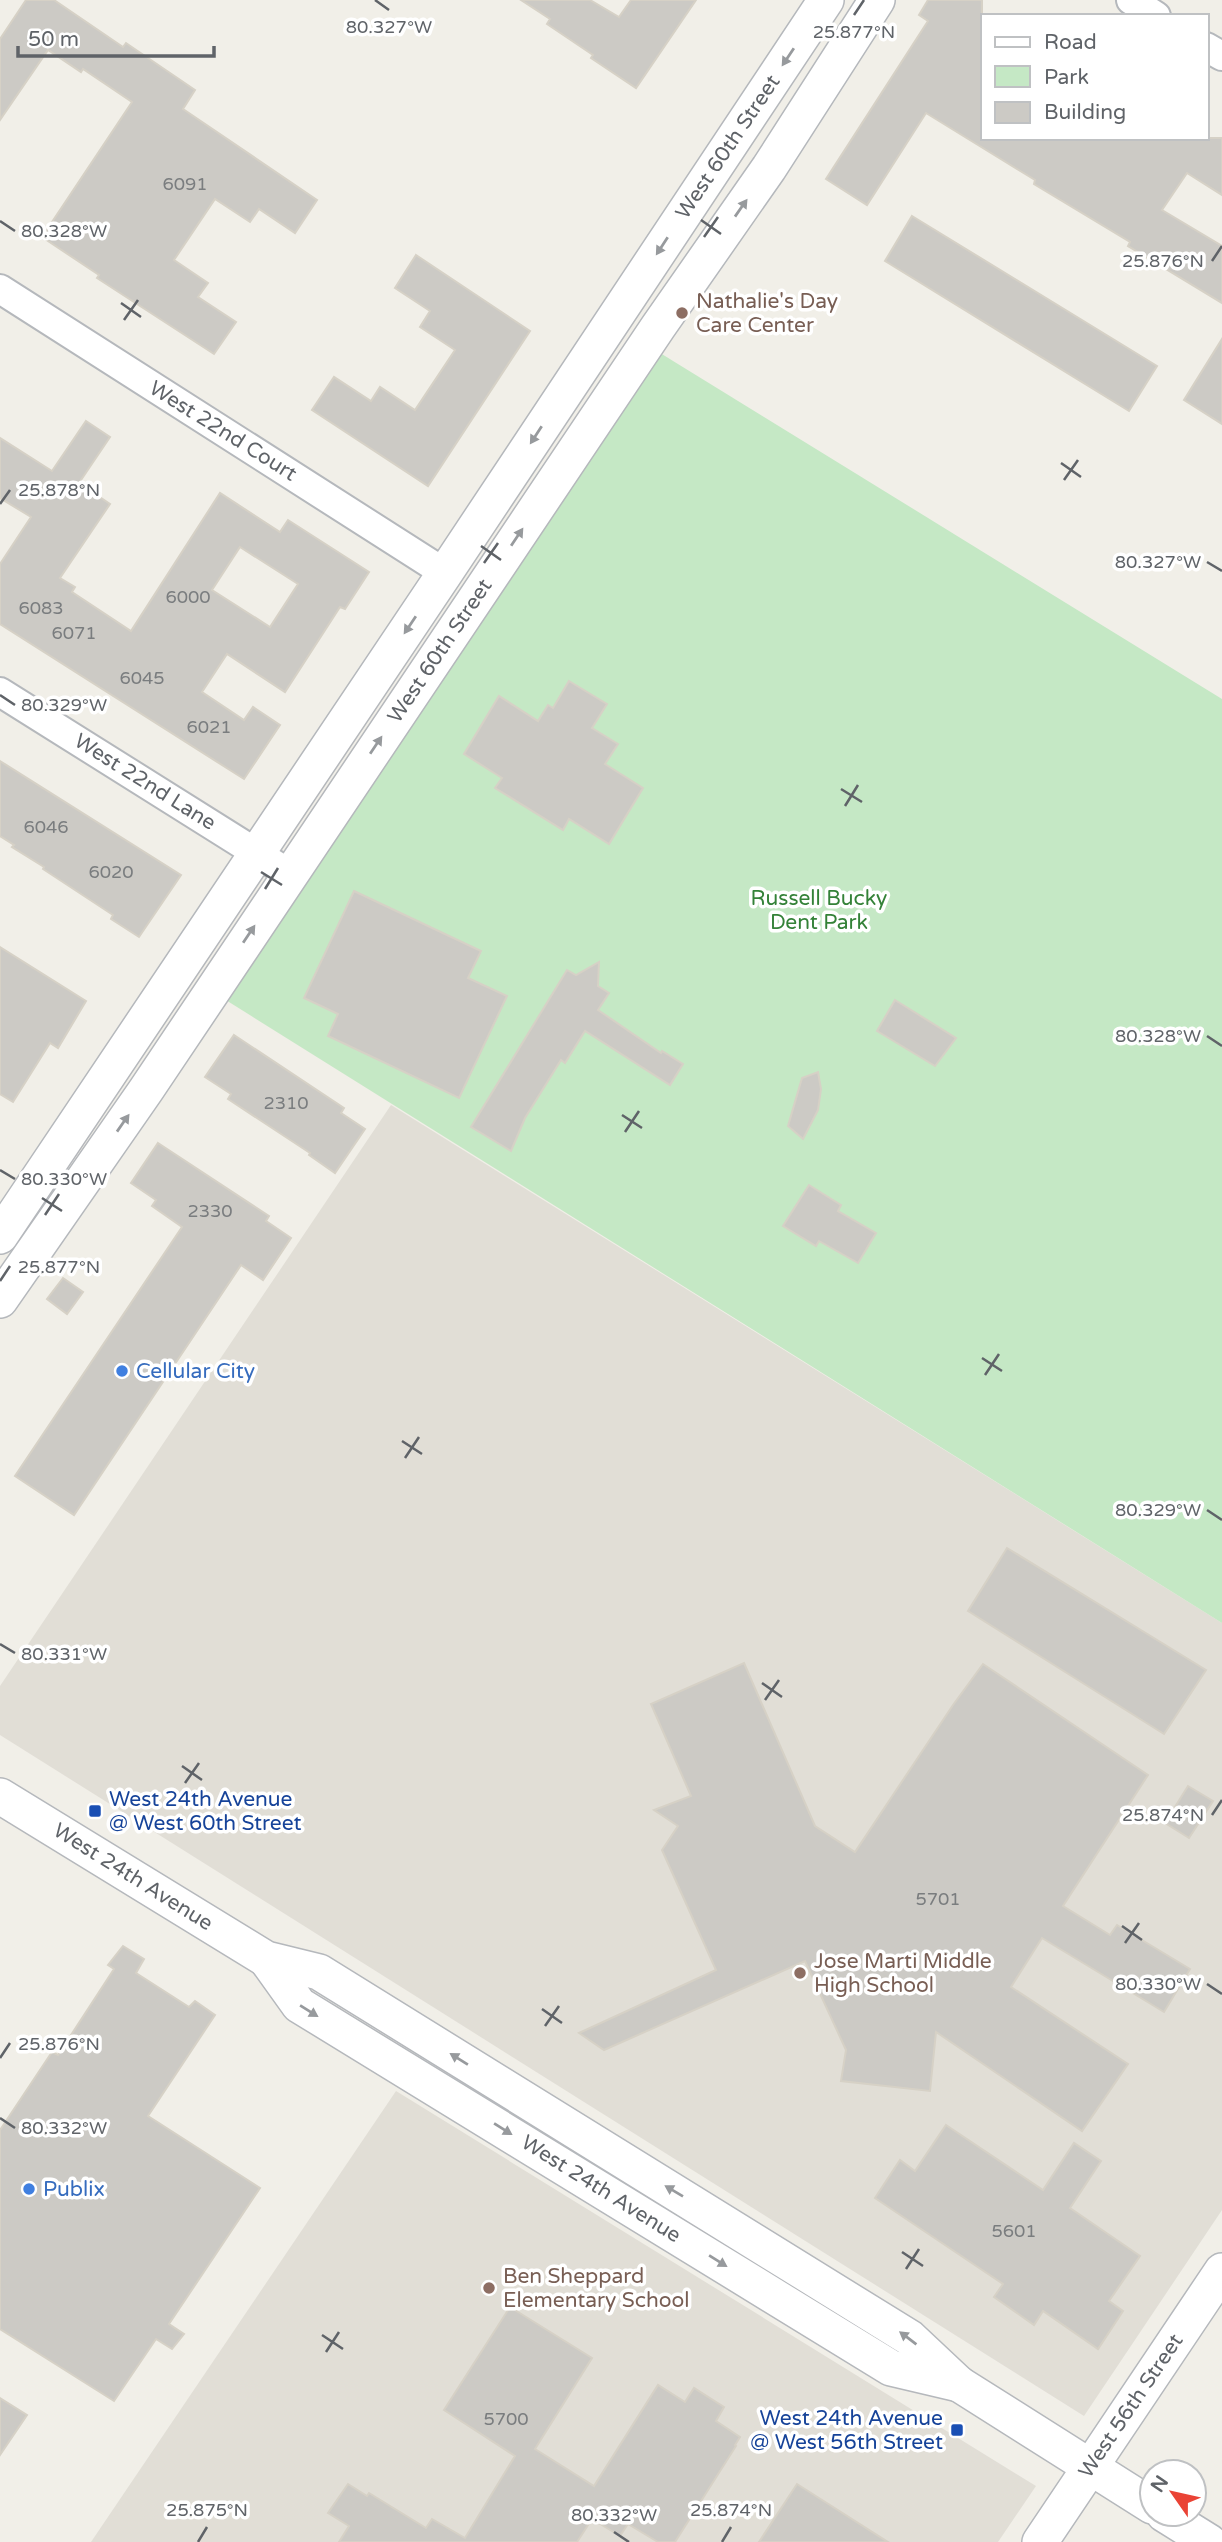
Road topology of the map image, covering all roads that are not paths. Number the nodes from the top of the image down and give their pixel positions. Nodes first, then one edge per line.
1 (826, 0) edge
2 (832, 0) edge
3 (1131, 0) edge
4 (872, 9) edge
5 (1153, 14) edge
6 (0, 289) edge
7 (445, 573) junction
8 (0, 692) edge
9 (257, 852) junction
10 (290, 874) junction
11 (88, 1105) junction
12 (86, 1177) junction
13 (0, 1236) edge
14 (0, 1300) edge
15 (0, 1796) edge
16 (1222, 2271) edge
17 (1091, 2468) junction
18 (1138, 2497) edge
19 (1186, 2528) edge
20 (1040, 2542) edge
21 (1209, 2542) edge

1 -> 7 street, West 60th Street
2 - 4 street
3 - 5 street
10 -> 4 street, West 60th Street
6 - 7 street, West 22nd Court
7 -> 9 street, West 60th Street
8 - 9 street, West 22nd Lane
9 - 10 street, West 22nd Lane
9 - 11 street, West 60th Street
12 -> 10 street, West 60th Street
11 - 12 street
11 - 13 street, West 60th Street
12 - 14 street, West 60th Street
15 - 17 street, West 24th Avenue
16 - 17 street, West 56th Street
17 - 18 street, West 24th Avenue
17 - 20 street, West 56th Street
19 - 21 street

